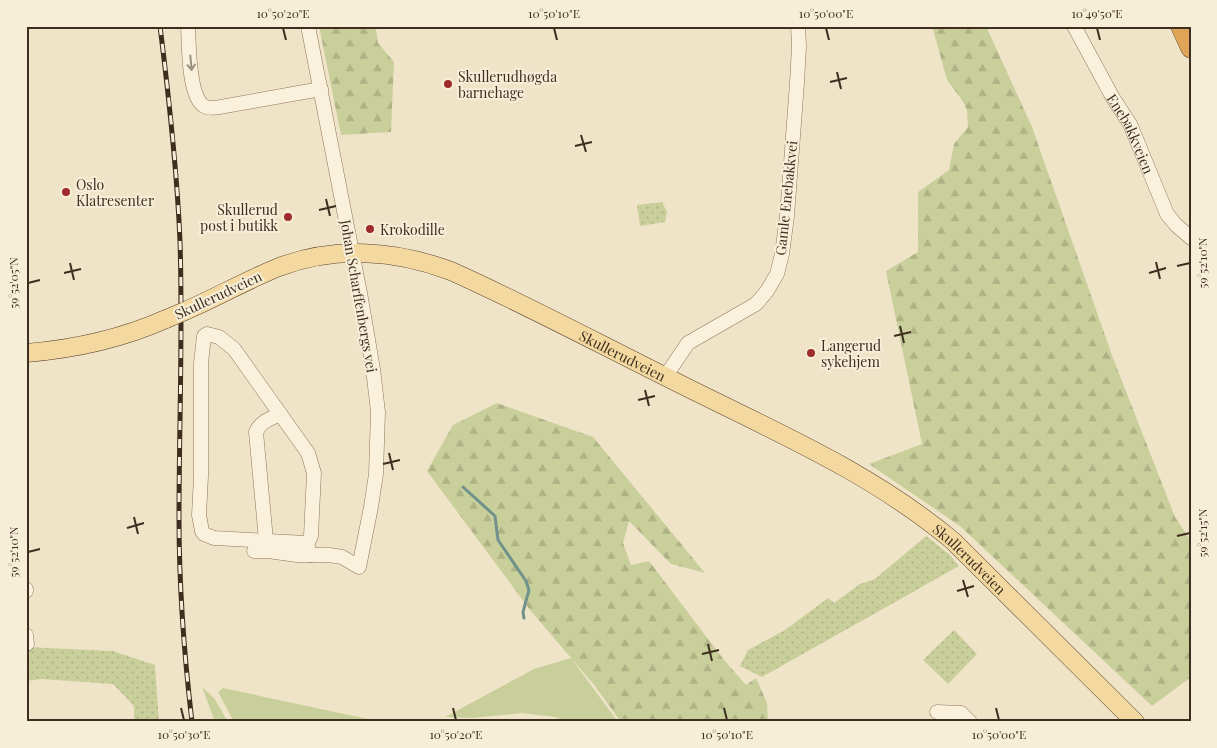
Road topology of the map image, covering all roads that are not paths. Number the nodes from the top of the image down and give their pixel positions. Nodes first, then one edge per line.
1 (188, 26) edge
2 (308, 26) edge
3 (798, 26) edge
4 (1074, 26) edge
5 (1181, 26) edge
6 (1191, 48) edge
7 (321, 90) junction
8 (1191, 238) edge
9 (352, 253) junction
10 (26, 353) edge
11 (665, 376) junction
12 (280, 414) junction
13 (266, 540) junction
14 (309, 550) junction
15 (254, 551) dead end
16 (26, 635) edge
17 (26, 644) edge
18 (937, 712) dead end
19 (970, 722) edge
20 (1135, 722) edge

1 -> 7 street
2 - 7 street, Johan Scharffenbergs vei
3 - 11 street, Gamle Enebakkvei
4 - 8 street, Enebakkveien
5 - 6 highway
7 - 9 street, Johan Scharffenbergs vei
9 - 10 main road, Skullerudveien, bridge
9 - 11 main road, Skullerudveien
9 - 14 street, Johan Scharffenbergs vei
11 - 20 main road, Skullerudveien
12 - 13 street
12 - 13 street
12 - 14 street
13 - 14 street
14 - 15 street
16 - 17 street
18 - 19 street

